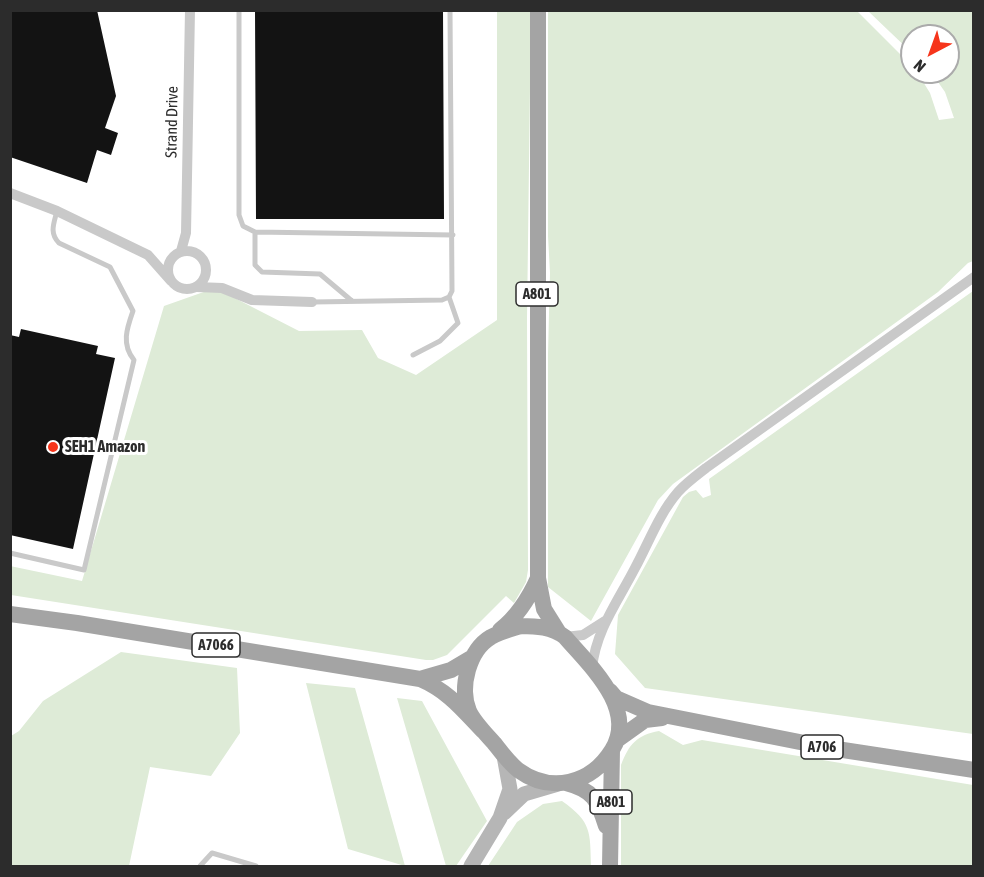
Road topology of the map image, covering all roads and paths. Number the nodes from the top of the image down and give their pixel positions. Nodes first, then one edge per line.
1 (190, 10) edge
2 (239, 10) edge
3 (450, 10) edge
4 (538, 10) edge
5 (10, 193) edge
6 (57, 211) junction
7 (255, 232) junction
8 (186, 233) junction
9 (453, 235) junction
10 (178, 252) junction
11 (197, 253) junction
12 (148, 255) junction
13 (206, 263) junction
14 (974, 277) edge
15 (171, 281) junction
16 (197, 286) junction
17 (222, 288) junction
18 (449, 297) junction
19 (352, 301) junction
20 (312, 302) joint
21 (413, 355) dead end
22 (10, 553) edge
23 (538, 578) junction
24 (10, 615) edge
25 (605, 621) junction
26 (562, 635) junction
27 (491, 637) junction
28 (473, 657) junction
29 (596, 673) junction
30 (420, 679) junction
31 (672, 716) junction
32 (483, 730) junction
33 (615, 745) junction
34 (504, 756) junction
35 (974, 770) edge
36 (563, 783) junction
37 (500, 818) junction
38 (610, 860) edge
39 (200, 867) edge
40 (256, 867) edge
41 (471, 867) edge

1 - 8 street, Strand Drive
2 - 7 lane
3 - 9 lane
4 - 23 main road, A801
5 - 6 street
6 - 12 street
6 - 22 lane
7 - 9 lane
7 - 19 lane
8 - 10 street, Strand Drive
8 - 11 street, Strand Drive
9 - 18 lane
10 - 11 street
10 - 12 street
10 - 15 street
11 - 13 street
12 - 15 street
13 - 16 street
13 - 17 street
14 - 25 street
15 - 16 street
16 - 17 street
17 - 20 street
18 - 19 lane
18 - 21 lane
19 - 20 lane
23 - 26 main road, A801
23 - 27 main road, A801
24 - 30 main road, A7066
25 - 26 street
25 - 29 street
26 - 27 main road, A801
26 - 29 main road, A801
27 - 28 main road, A801
28 - 30 main road, A7066
28 - 32 main road, A801
29 - 31 main road, A706
29 - 33 main road, A801
30 - 32 main road, A7066
31 - 33 main road, A706
31 - 35 main road, A706
32 - 34 main road, A801
33 - 36 main road, A801
33 - 38 main road, A801
34 - 36 main road, A801
34 - 37 main road
36 - 37 main road
36 - 38 main road, A801
37 - 41 main road
39 - 40 lane

